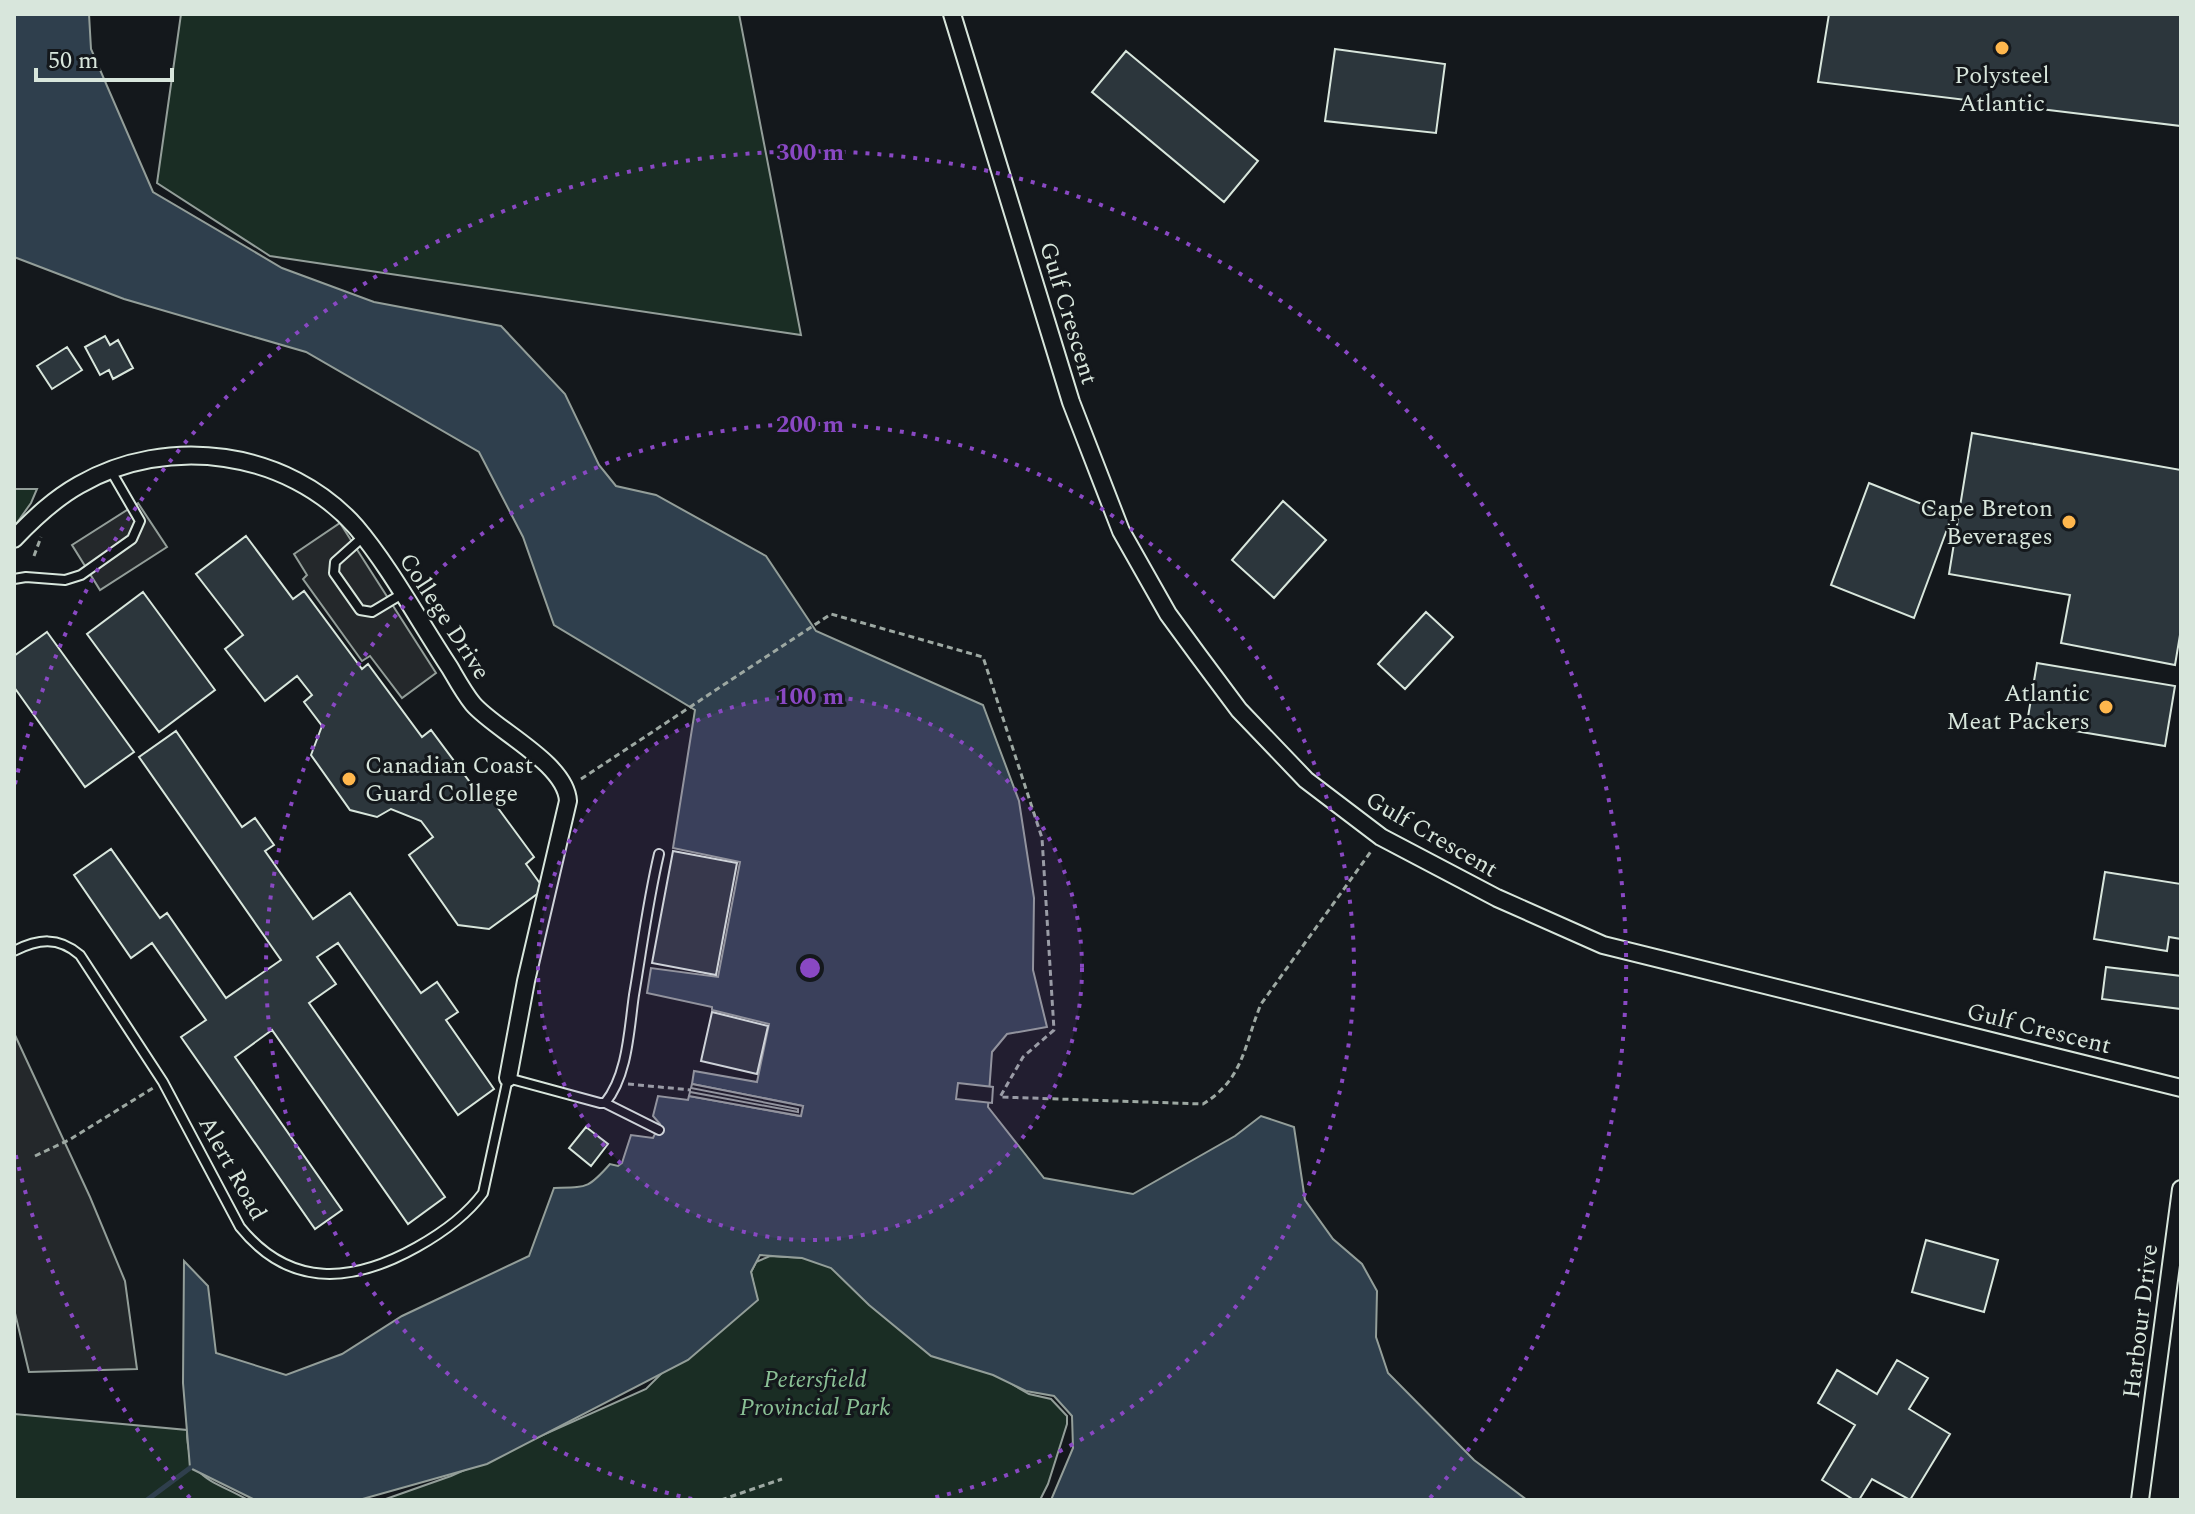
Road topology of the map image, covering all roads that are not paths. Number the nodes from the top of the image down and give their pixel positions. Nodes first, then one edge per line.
1 (952, 14) edge
2 (111, 471) junction
3 (363, 537) junction
4 (14, 539) edge
5 (14, 579) edge
6 (402, 594) junction
7 (659, 854) dead end
8 (14, 951) edge
9 (508, 1078) junction
10 (2181, 1088) edge
11 (605, 1103) junction
12 (659, 1130) dead end
13 (2181, 1189) edge
14 (2140, 1500) edge

1 - 10 street, Gulf Crescent
2 - 3 street, College Drive
2 - 4 street, College Drive
2 - 5 lane
3 - 6 street, College Drive
3 - 6 lane
6 - 9 street, College Drive
7 - 11 lane
8 - 9 lane, Alert Road
9 - 11 lane
11 - 12 lane
13 - 14 street, Harbour Drive

